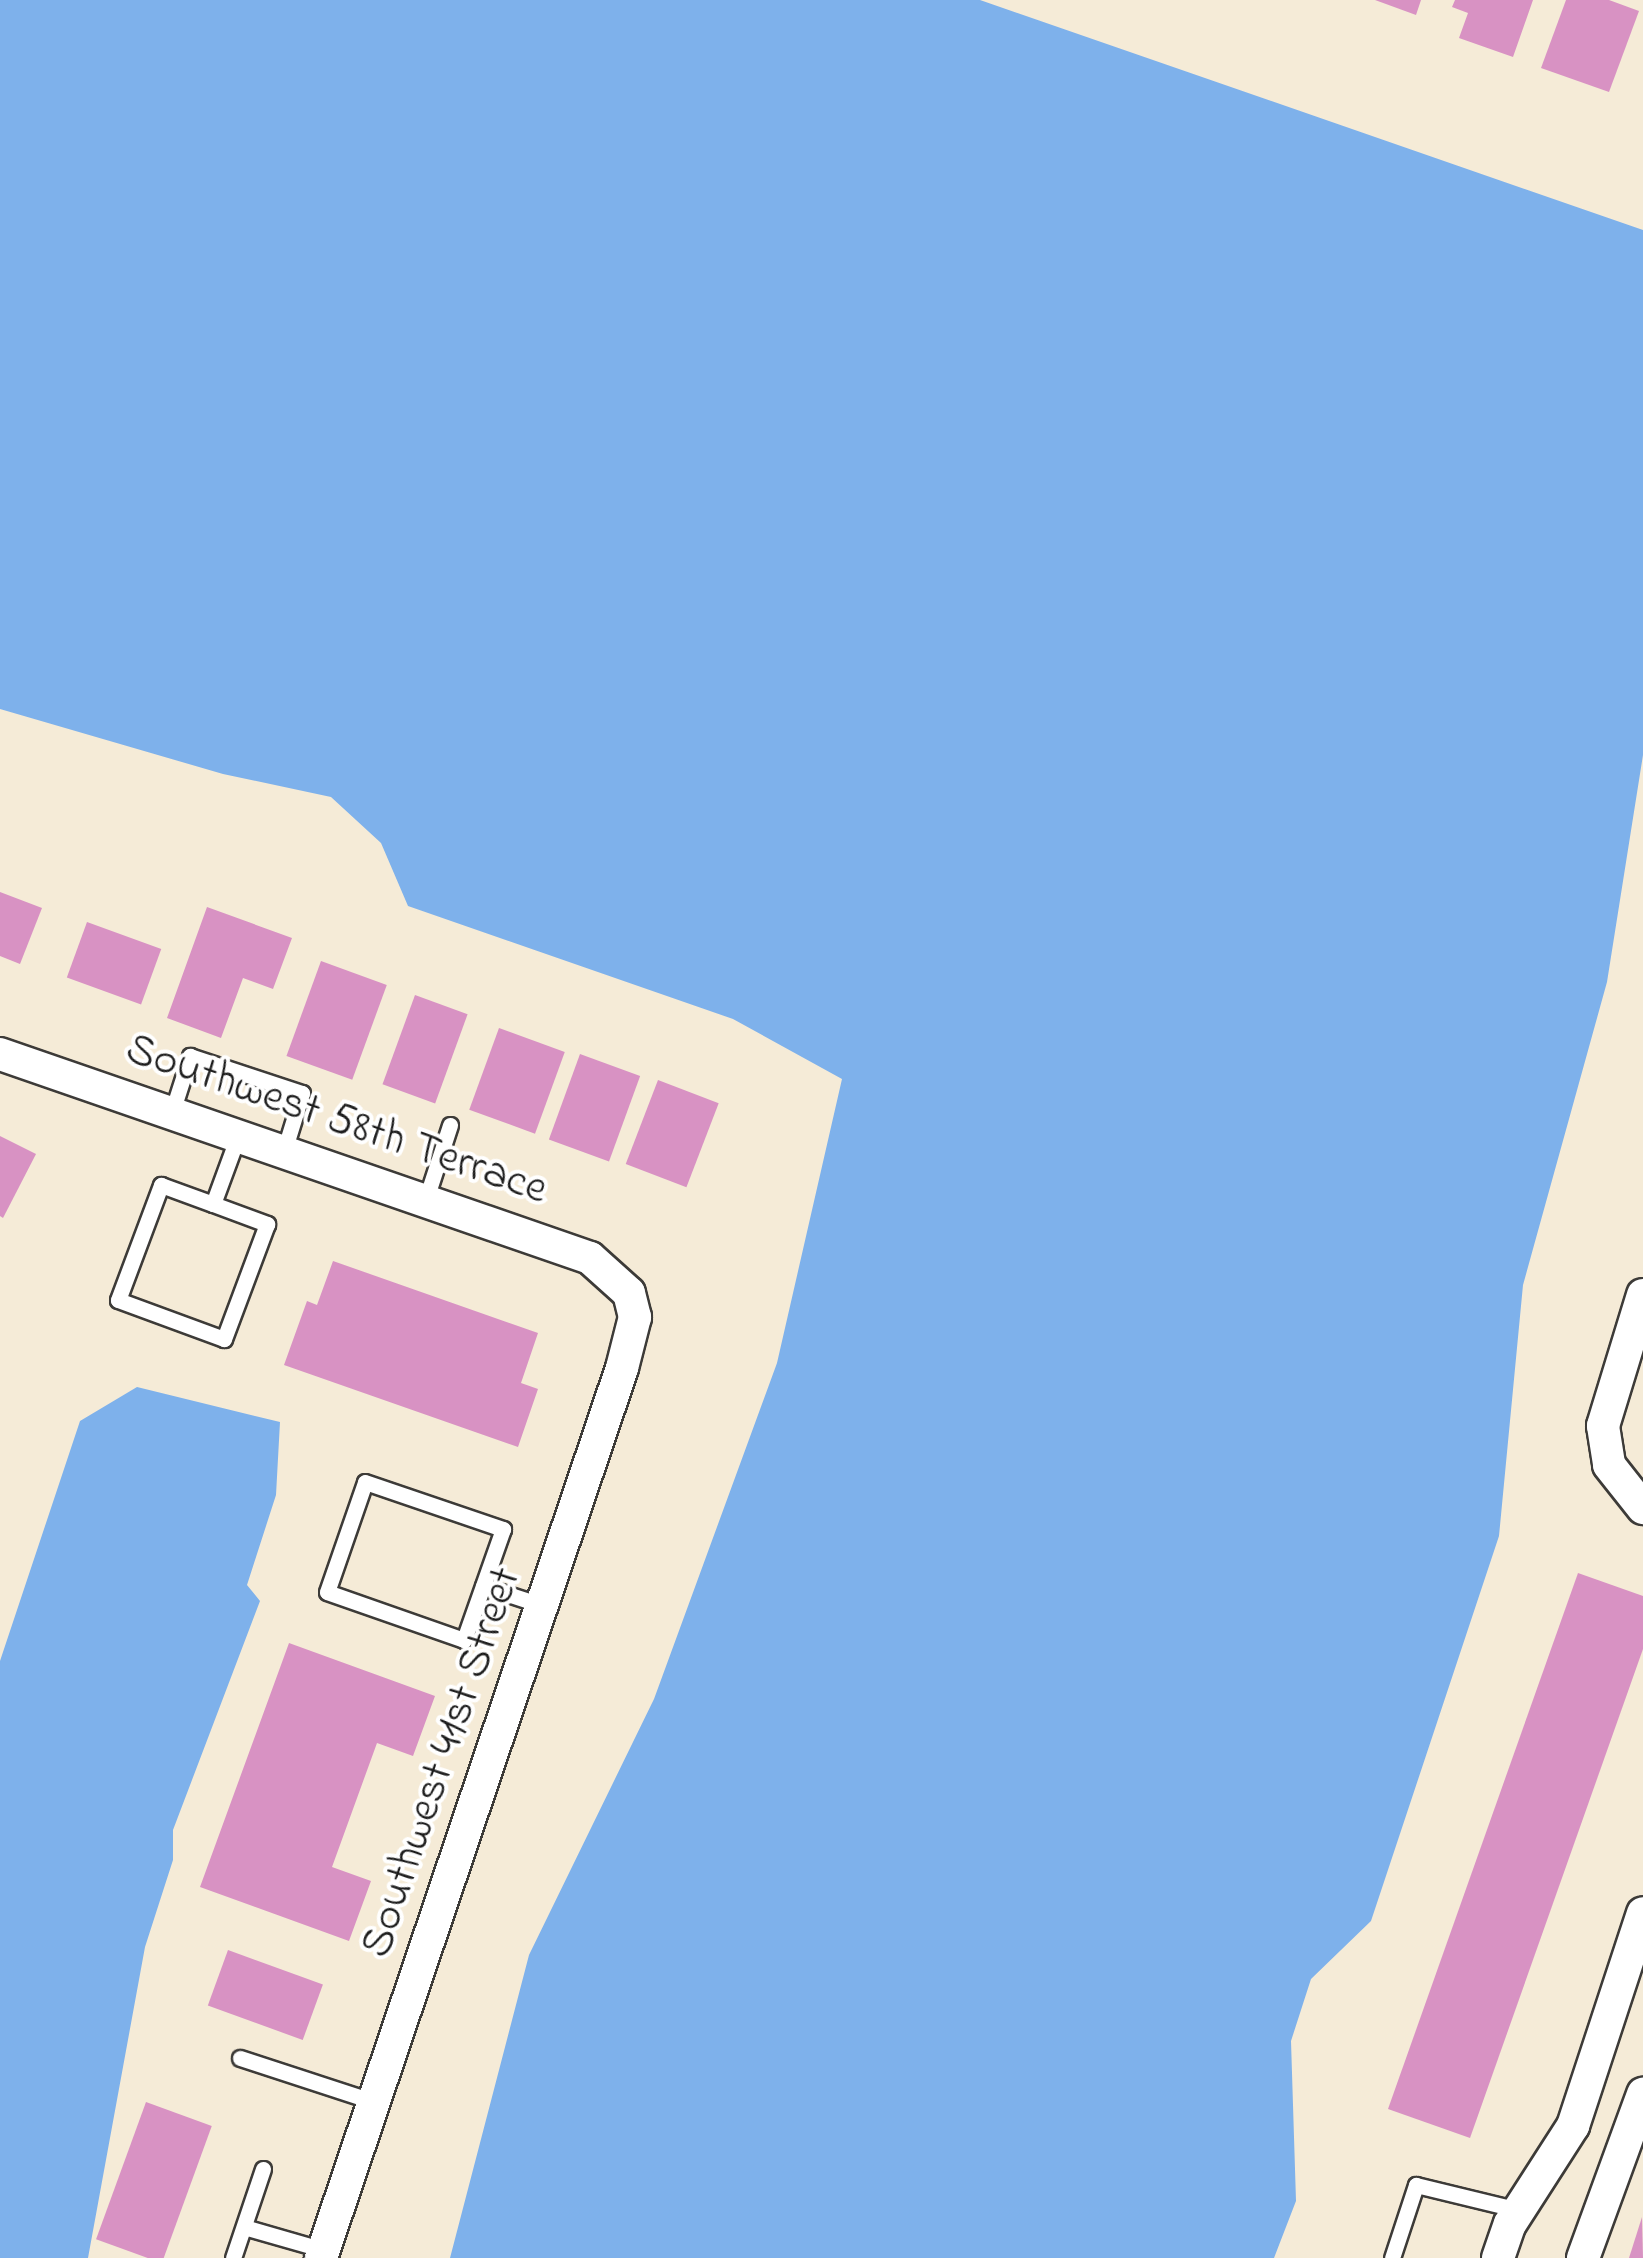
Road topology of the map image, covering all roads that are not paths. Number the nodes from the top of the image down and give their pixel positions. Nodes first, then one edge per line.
1 (0, 1054) edge
2 (173, 1109) junction
3 (450, 1126) dead end
4 (238, 1134) junction
5 (284, 1151) junction
6 (424, 1202) junction
7 (212, 1204) junction
8 (630, 1293) joint
9 (1643, 1296) edge
10 (1643, 1508) edge
11 (483, 1586) junction
12 (544, 1606) junction
13 (1643, 1914) edge
14 (240, 2058) dead end
15 (1643, 2094) edge
16 (375, 2102) junction
17 (263, 2169) dead end
18 (1519, 2210) junction
19 (244, 2227) junction
20 (323, 2254) edge
21 (233, 2258) edge
22 (1392, 2258) edge
23 (1498, 2258) edge
24 (1584, 2258) edge

1 - 2 street, Southwest 58th Terrace
2 - 4 street, Southwest 58th Terrace
2 - 5 lane
3 - 6 lane
4 - 5 street, Southwest 58th Terrace
4 - 7 lane
5 - 6 street, Southwest 58th Terrace
6 - 8 street, Southwest 58th Terrace
7 - 7 lane
8 - 12 street, Southwest 41st Street
9 - 10 street
11 - 11 lane
11 - 12 lane
12 - 16 street, Southwest 41st Street
13 - 18 street
14 - 16 lane
15 - 24 street
16 - 20 street, Southwest 41st Street
17 - 19 lane
18 - 22 lane
18 - 23 street
19 - 20 lane
19 - 21 lane

